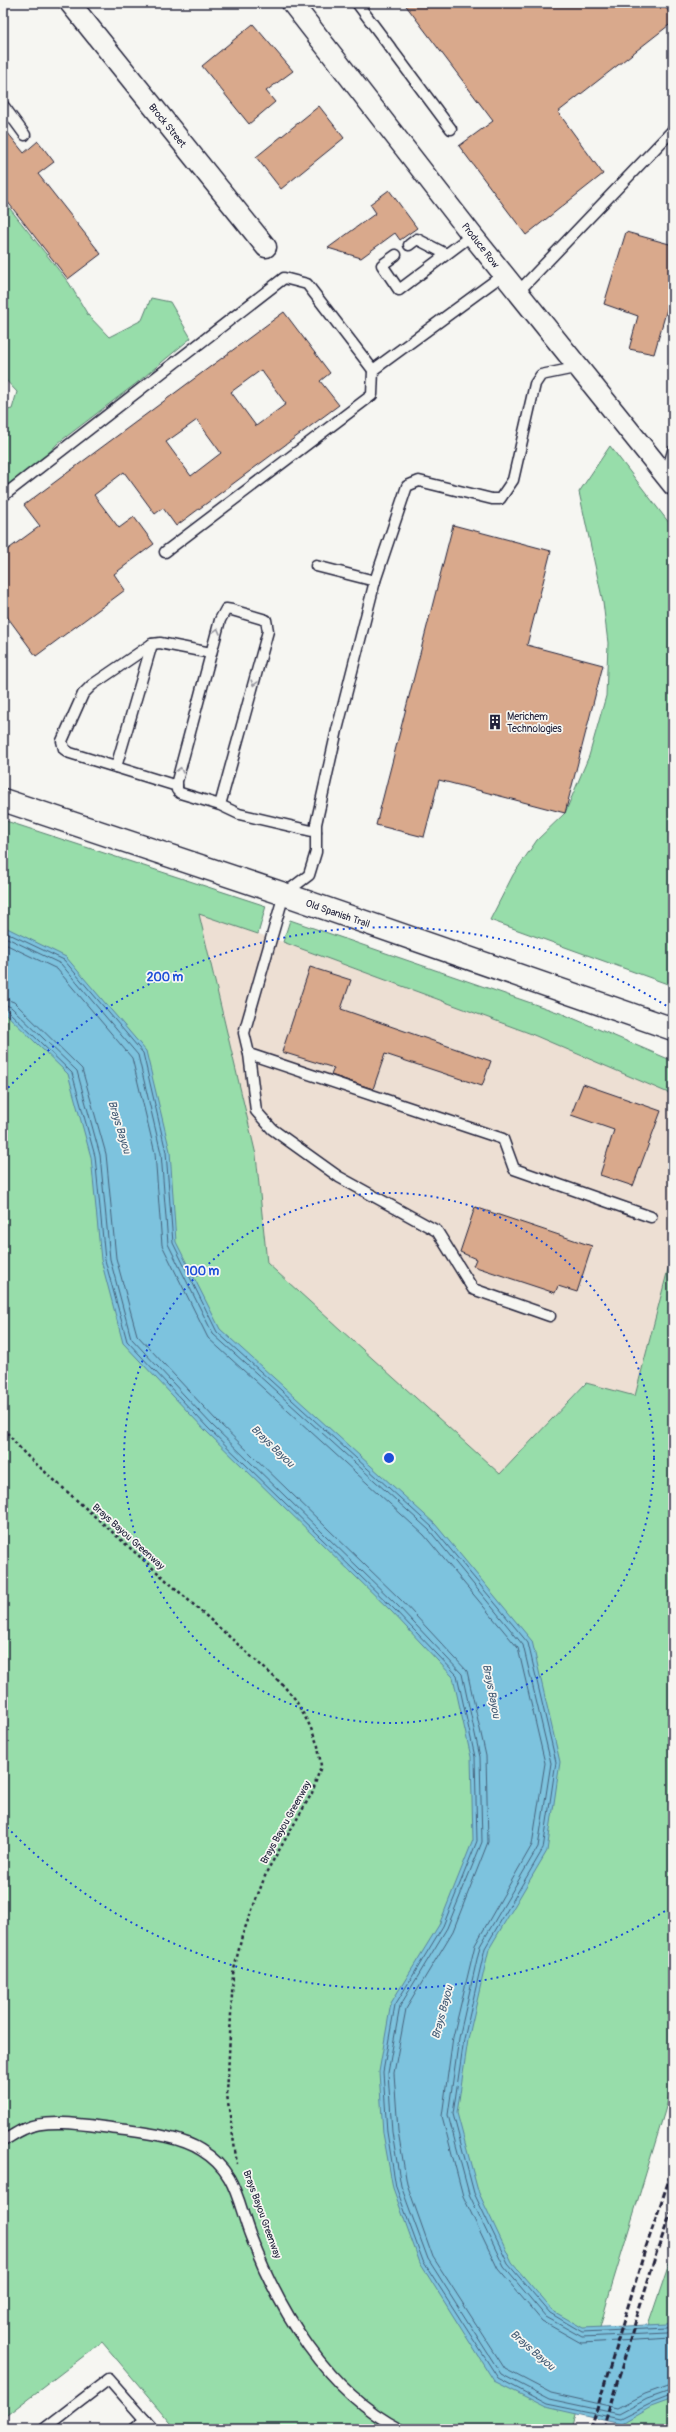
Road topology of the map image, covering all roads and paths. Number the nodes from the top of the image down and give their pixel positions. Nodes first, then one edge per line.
1 (70, 3) edge
2 (292, 3) edge
3 (357, 3) edge
4 (3, 105) edge
5 (451, 129) dead end
6 (673, 130) edge
7 (25, 135) dead end
8 (472, 235) junction
9 (409, 245) dead end
10 (266, 248) dead end
11 (446, 254) junction
12 (396, 255) dead end
13 (504, 274) junction
14 (519, 291) junction
15 (580, 367) junction
16 (373, 370) junction
17 (673, 451) edge
18 (671, 476) edge
19 (3, 496) edge
20 (165, 552) dead end
21 (316, 566) dead end
22 (375, 581) junction
23 (152, 644) junction
24 (211, 653) junction
25 (116, 767) junction
26 (177, 786) junction
27 (3, 800) edge
28 (220, 805) junction
29 (316, 832) junction
30 (284, 894) junction
31 (673, 1029) edge
32 (249, 1054) junction
33 (651, 1217) dead end
34 (550, 1316) dead end
35 (3, 1428) edge
36 (8, 1436) junction
37 (3, 1440) edge
38 (3, 2141) edge
39 (238, 2169) dead end
40 (145, 2420) junction
41 (44, 2429) edge
42 (133, 2429) edge
43 (153, 2429) edge
44 (400, 2429) edge

1 - 10 street, Brock Street
2 - 8 street, Produce Row
3 - 5 lane
4 - 7 lane
6 - 14 lane
8 - 11 lane
8 - 13 street, Produce Row
9 - 11 lane
11 - 12 lane
13 - 14 street, Produce Row
13 - 16 lane
14 - 15 street, Produce Row
15 - 18 street, Produce Row
15 - 22 lane
16 - 19 lane
16 - 20 lane
17 - 18 lane
21 - 22 lane
22 - 29 lane
23 - 24 lane
23 - 25 lane
23 - 25 lane
26 -> 24 lane
24 -> 28 lane
25 - 26 lane
26 - 28 lane
27 - 30 main road, Old Spanish Trail
28 - 29 lane
29 - 30 lane
30 - 31 main road, Old Spanish Trail
30 - 32 lane
32 - 33 lane
32 - 34 lane
35 - 36 path, Brays Bayou Greenway
36 - 37 path
36 - 39 path, Brays Bayou Greenway
38 - 44 lane
40 - 41 lane
40 - 42 lane
40 - 43 lane

